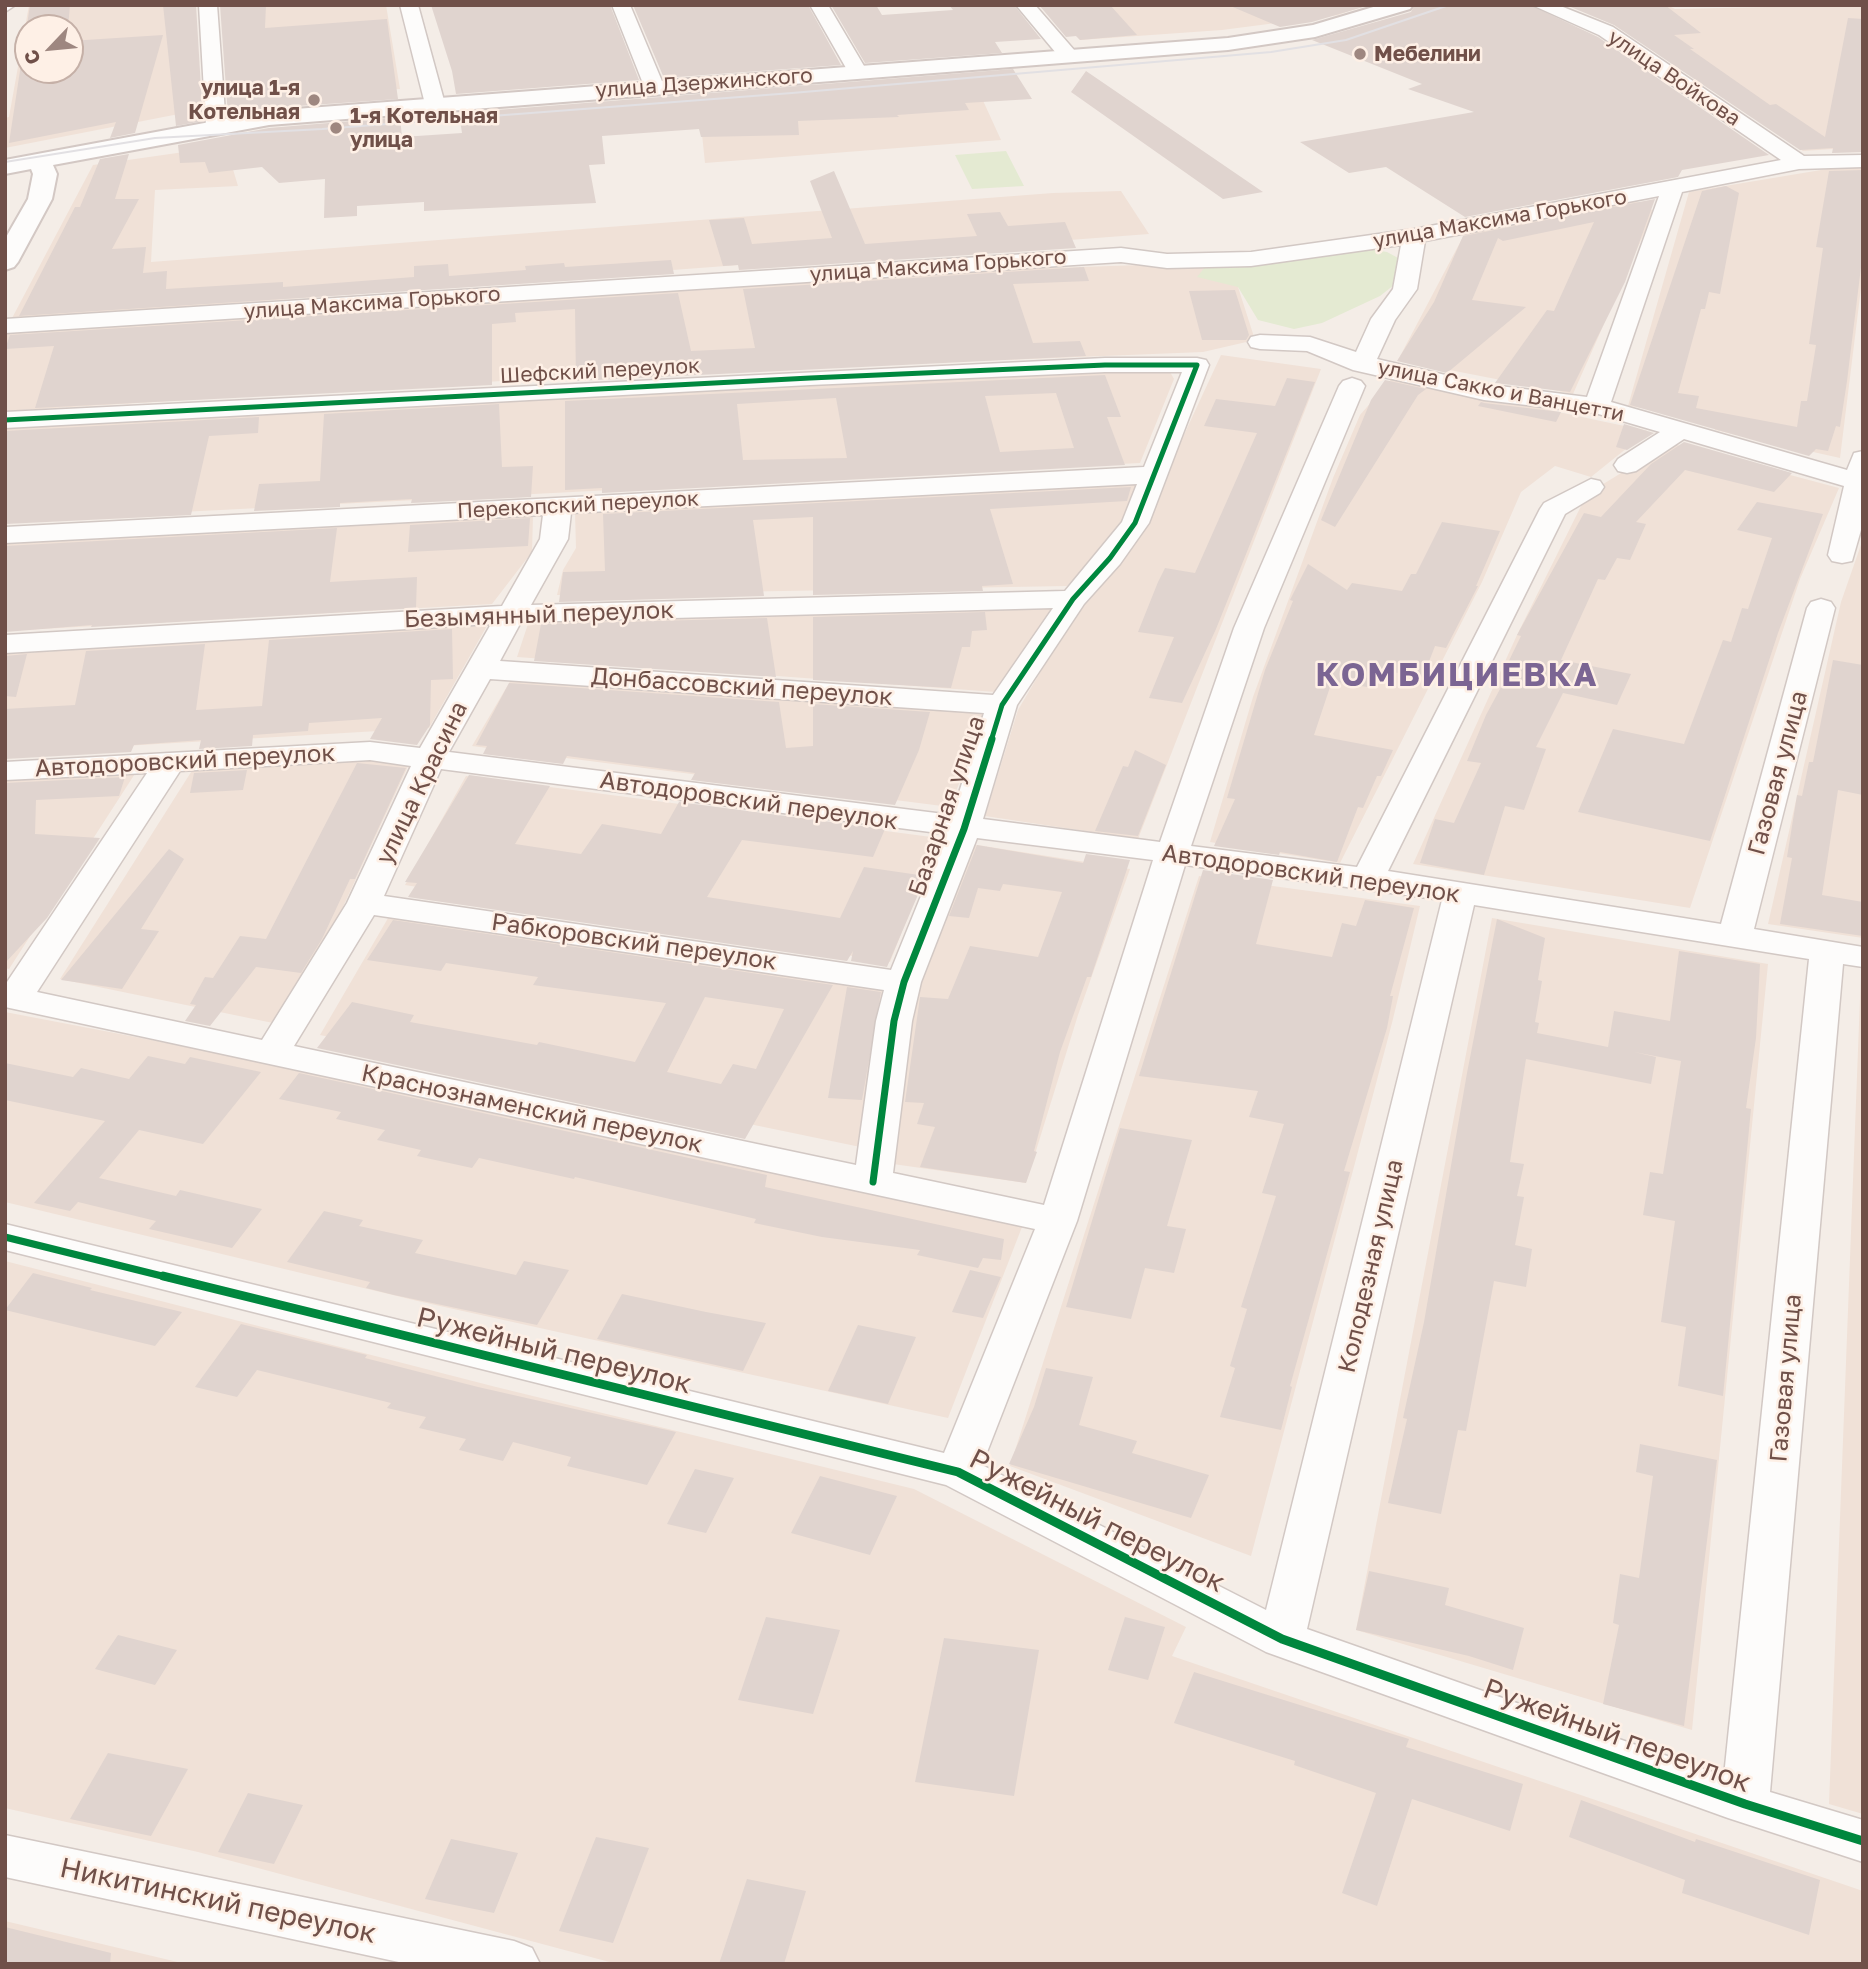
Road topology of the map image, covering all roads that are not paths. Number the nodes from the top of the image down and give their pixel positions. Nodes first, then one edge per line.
1 (208, 5) edge
2 (409, 5) edge
3 (621, 5) edge
4 (819, 5) edge
5 (1025, 5) edge
6 (1403, 5) edge
7 (1541, 5) edge
8 (1068, 55) junction
9 (858, 71) junction
10 (654, 86) junction
11 (435, 104) junction
12 (216, 125) junction
13 (39, 161) junction
14 (1863, 161) edge
15 (1799, 163) junction
16 (5, 167) edge
17 (1673, 187) junction
18 (1414, 236) junction
19 (5, 262) edge
20 (5, 326) edge
21 (1260, 342) dead end
22 (1197, 365) joint
23 (1359, 371) junction
24 (1597, 406) junction
25 (5, 420) edge
26 (1678, 432) junction
27 (1627, 465) dead end
28 (1862, 474) edge
29 (1151, 475) junction
30 (1591, 486) dead end
31 (558, 506) junction
32 (5, 535) edge
33 (1842, 555) dead end
34 (1073, 598) junction
35 (1821, 608) dead end
36 (511, 614) junction
37 (5, 644) edge
38 (481, 668) junction
39 (1002, 705) junction
40 (430, 758) junction
41 (170, 762) junction
42 (5, 771) edge
43 (964, 829) junction
44 (1171, 856) junction
45 (1368, 878) junction
46 (1460, 894) junction
47 (364, 903) junction
48 (1735, 937) junction
49 (1845, 955) edge
50 (904, 982) junction
51 (10, 998) edge
52 (272, 1054) junction
53 (873, 1182) junction
54 (1058, 1222) junction
55 (5, 1237) edge
56 (958, 1472) junction
57 (1282, 1639) junction
58 (1745, 1804) junction
59 (1863, 1841) edge
60 (5, 1856) edge
61 (514, 1964) edge

1 - 12 street
2 - 11 street
3 - 10 street
4 - 9 street
5 - 8 street
6 - 8 main road, улица Дзержинского
7 - 15 street, улица Войкова
8 - 9 main road, улица Дзержинского
9 - 10 main road, улица Дзержинского
10 - 11 main road, улица Дзержинского
11 - 12 main road, улица Дзержинского
12 - 13 main road, улица Дзержинского
13 - 16 main road, улица Дзержинского
13 - 19 main road
14 - 15 street, улица Максима Горького
15 - 17 street, улица Максима Горького
17 - 18 street, улица Максима Горького
17 - 24 street
18 - 20 street, улица Максима Горького
18 - 23 street
21 - 23 street, улица Сакко и Ванцетти
22 - 25 street, Шефский переулок
22 - 29 street, Базарная улица
23 - 24 street, улица Сакко и Ванцетти
23 - 44 street
24 - 26 street, улица Сакко и Ванцетти
26 - 27 street
26 - 28 street, улица Сакко и Ванцетти
28 - 33 street
29 - 31 street, Перекопский переулок
29 - 34 street, Базарная улица
30 - 45 street
31 - 32 street, Перекопский переулок
31 - 36 street, улица Красина
34 - 36 street, Безымянный переулок
34 - 39 street, Базарная улица
35 - 48 street, Газовая улица
36 - 37 street, Безымянный переулок
36 - 38 street, улица Красина
38 - 39 street, Донбассовский переулок
38 - 40 street, улица Красина
39 - 43 street, Базарная улица
40 - 41 street, Автодоровский переулок
40 - 43 street, Автодоровский переулок
40 - 47 street, улица Красина
41 - 42 street, Автодоровский переулок
41 - 51 street
43 - 44 street, Автодоровский переулок
43 - 50 street, Базарная улица
44 - 45 street, Автодоровский переулок
44 - 54 street
45 - 46 street, Автодоровский переулок
46 - 48 street, Автодоровский переулок
46 - 57 street, Колодезная улица
47 - 50 street, Рабкоровский переулок
47 - 52 street, улица Красина
48 - 49 street, Автодоровский переулок
49 - 58 street, Газовая улица
50 - 53 street, Базарная улица
51 - 52 street, Краснознаменский переулок
52 - 53 street, Краснознаменский переулок
53 - 54 street, Краснознаменский переулок
54 - 56 street
55 - 56 street, Ружейный переулок
56 - 57 street, Ружейный переулок
57 - 58 street, Ружейный переулок
58 - 59 street, Ружейный переулок
60 - 61 street, Никитинский переулок

